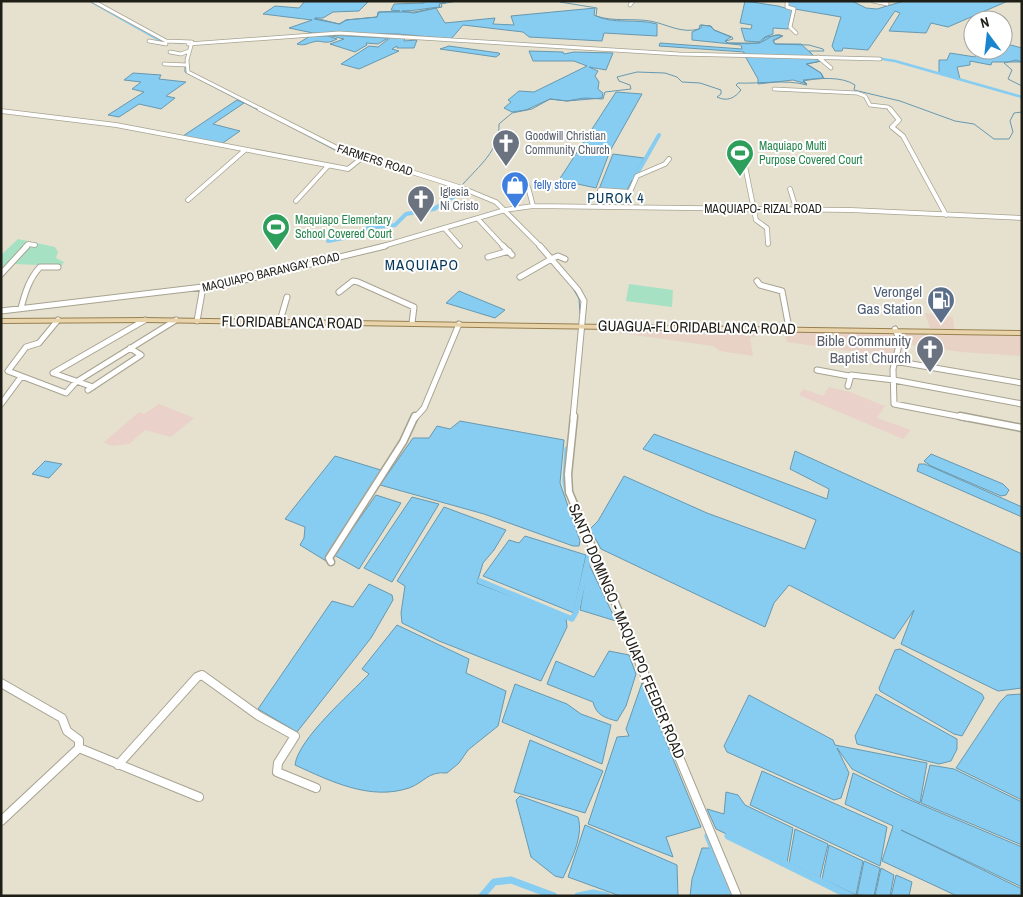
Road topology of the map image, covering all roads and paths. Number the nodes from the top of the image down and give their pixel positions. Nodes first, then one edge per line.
1 (94, 1) edge
2 (633, 1) edge
3 (787, 1) edge
4 (873, 1) edge
5 (887, 1) edge
6 (630, 6) dead end
7 (796, 33) dead end
8 (149, 41) dead end
9 (191, 44) junction
10 (189, 51) junction
11 (170, 52) dead end
12 (815, 57) junction
13 (880, 59) dead end
14 (164, 64) dead end
15 (187, 64) junction
16 (831, 68) dead end
17 (774, 89) dead end
18 (1, 111) edge
19 (245, 150) junction
20 (363, 157) junction
21 (669, 159) dead end
22 (744, 160) dead end
23 (328, 166) junction
24 (528, 187) dead end
25 (790, 189) dead end
26 (188, 200) dead end
27 (296, 201) dead end
28 (533, 206) junction
29 (600, 206) junction
30 (796, 208) junction
31 (753, 209) junction
32 (504, 210) junction
33 (946, 215) junction
34 (1022, 218) edge
35 (478, 219) junction
36 (445, 229) junction
37 (768, 244) dead end
38 (35, 245) dead end
39 (460, 246) dead end
40 (488, 258) dead end
41 (565, 258) dead end
42 (551, 260) junction
43 (58, 266) dead end
44 (1, 274) edge
45 (520, 277) dead end
46 (757, 281) dead end
47 (203, 287) junction
48 (339, 292) dead end
49 (286, 297) dead end
50 (22, 308) junction
51 (1, 311) edge
52 (1, 320) edge
53 (58, 320) junction
54 (145, 320) junction
55 (176, 320) junction
56 (197, 321) junction
57 (280, 322) junction
58 (412, 323) junction
59 (459, 324) junction
60 (583, 326) junction
61 (789, 328) junction
62 (895, 329) junction
63 (1022, 333) edge
64 (130, 348) junction
65 (894, 361) junction
66 (817, 370) dead end
67 (848, 376) junction
68 (21, 377) junction
69 (894, 380) junction
70 (76, 382) junction
71 (1022, 383) edge
72 (848, 386) dead end
73 (1, 404) edge
74 (1022, 404) edge
75 (1022, 428) edge
76 (331, 562) dead end
77 (1, 684) edge
78 (78, 748) junction
79 (118, 765) junction
80 (316, 788) dead end
81 (199, 797) dead end
82 (1, 821) edge
83 (737, 896) edge

1 - 9 street
2 - 6 street
3 - 7 street
4 - 5 street
8 - 9 street
9 - 10 street
9 - 12 street
10 - 11 street
10 - 15 street
12 - 13 street
12 - 16 street
14 - 15 street
15 - 20 street, FARMERS ROAD
17 - 33 street
18 - 19 street
19 - 23 street
19 - 26 street
20 - 23 street
20 - 32 street, FARMERS ROAD
21 - 29 street
22 - 31 street
23 - 27 street
24 - 28 street
25 - 30 street
28 - 29 street, MAQUIAPO- RIZAL ROAD
28 - 32 street, MAQUIAPO- RIZAL ROAD
29 - 31 street, MAQUIAPO- RIZAL ROAD
30 - 31 street, MAQUIAPO- RIZAL ROAD
30 - 33 street, MAQUIAPO- RIZAL ROAD
31 - 37 street
32 - 35 street, MAQUIAPO BARANGAY ROAD
32 - 42 street, FARMERS ROAD
33 - 34 street, MAQUIAPO- RIZAL ROAD
35 - 36 street, MAQUIAPO BARANGAY ROAD
35 - 40 street
36 - 39 street
36 - 47 street, MAQUIAPO BARANGAY ROAD
38 - 44 street
41 - 42 street
42 - 45 street
42 - 60 street, FARMERS ROAD
43 - 50 street
46 - 61 street
47 - 50 street, MAQUIAPO BARANGAY ROAD
47 - 56 street
48 - 58 street
49 - 57 street
50 - 51 street, MAQUIAPO BARANGAY ROAD
52 - 53 main road, FLORIDABLANCA ROAD
53 - 54 main road, FLORIDABLANCA ROAD
53 - 68 street
54 - 55 main road, FLORIDABLANCA ROAD
54 - 70 street
55 - 56 main road, FLORIDABLANCA ROAD
55 - 64 street
56 - 57 main road, FLORIDABLANCA ROAD
57 - 58 main road, FLORIDABLANCA ROAD
58 - 59 main road, FLORIDABLANCA ROAD
59 - 60 main road, FLORIDABLANCA ROAD
59 - 76 street
60 - 61 main road, GUAGUA-FLORIDABLANCA ROAD
60 - 83 street, SANTO DOMINGO - MAQUIAPO FEEDER ROAD
61 - 62 main road, GUAGUA-FLORIDABLANCA ROAD
62 - 63 main road, GUAGUA-FLORIDABLANCA ROAD
62 - 65 street
64 - 70 street
64 - 70 street
65 - 69 street
65 - 71 street
66 - 67 street
67 - 69 street
67 - 72 street
68 - 70 street
68 - 73 street
69 - 74 street
69 - 75 street
77 - 78 street
78 - 79 street
78 - 82 street
79 - 80 street
79 - 81 street

